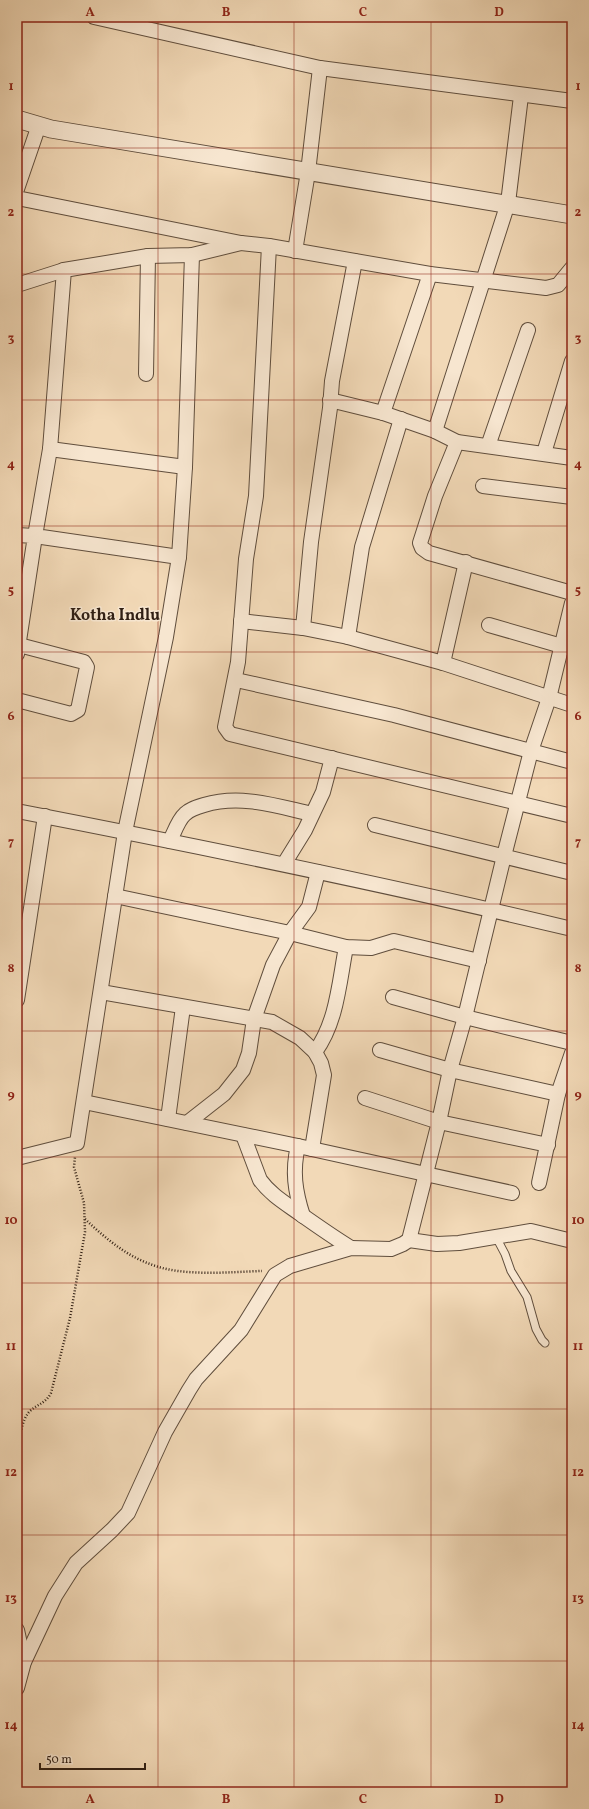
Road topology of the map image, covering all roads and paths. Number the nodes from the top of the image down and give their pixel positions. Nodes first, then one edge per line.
1 (94, 17) edge
2 (320, 68) junction
3 (521, 96) junction
4 (572, 101) edge
5 (17, 119) edge
6 (39, 125) junction
7 (308, 172) junction
8 (17, 189) edge
9 (17, 198) edge
10 (508, 204) junction
11 (572, 215) edge
12 (241, 243) junction
13 (269, 246) junction
14 (295, 251) junction
15 (192, 255) junction
16 (148, 256) junction
17 (355, 261) junction
18 (572, 268) edge
19 (64, 270) junction
20 (430, 274) junction
21 (484, 280) junction
22 (17, 285) edge
23 (528, 330) dead end
24 (572, 361) edge
25 (146, 374) dead end
26 (330, 400) junction
27 (383, 413) junction
28 (401, 419) junction
29 (435, 431) junction
30 (457, 442) junction
31 (488, 446) junction
32 (50, 449) junction
33 (544, 453) junction
34 (572, 458) edge
35 (185, 467) junction
36 (483, 486) dead end
37 (572, 497) edge
38 (17, 535) edge
39 (35, 536) junction
40 (179, 557) junction
41 (466, 562) junction
42 (572, 593) edge
43 (572, 603) edge
44 (241, 621) junction
45 (489, 625) dead end
46 (303, 628) junction
47 (348, 637) junction
48 (567, 648) edge
49 (18, 650) edge
50 (443, 663) junction
51 (236, 680) junction
52 (549, 698) junction
53 (17, 700) edge
54 (572, 705) edge
55 (531, 751) junction
56 (332, 758) junction
57 (572, 762) edge
58 (519, 804) junction
59 (17, 811) edge
60 (312, 814) junction
61 (45, 816) junction
62 (572, 816) edge
63 (375, 825) dead end
64 (125, 832) junction
65 (170, 840) junction
66 (504, 856) junction
67 (284, 864) junction
68 (318, 872) junction
69 (572, 873) edge
70 (115, 896) junction
71 (490, 909) junction
72 (572, 929) edge
73 (290, 933) junction
74 (346, 947) junction
75 (479, 961) junction
76 (101, 992) junction
77 (394, 997) dead end
78 (17, 1000) edge
79 (183, 1007) junction
80 (466, 1017) junction
81 (254, 1019) junction
82 (572, 1042) edge
83 (380, 1050) dead end
84 (315, 1052) junction
85 (572, 1053) edge
86 (450, 1070) junction
87 (558, 1094) junction
88 (365, 1098) dead end
89 (84, 1102) junction
90 (168, 1119) junction
91 (439, 1122) junction
92 (187, 1123) junction
93 (243, 1135) junction
94 (77, 1143) junction
95 (548, 1146) junction
96 (305, 1148) junction
97 (17, 1158) edge
98 (425, 1175) junction
99 (538, 1183) dead end
100 (512, 1193) dead end
101 (303, 1216) junction
102 (85, 1219) junction
103 (496, 1237) junction
104 (409, 1240) junction
105 (572, 1241) edge
106 (351, 1248) junction
107 (280, 1271) junction
108 (545, 1343) dead end
109 (17, 1450) edge
110 (17, 1630) edge
111 (24, 1662) junction
112 (17, 1688) edge

1 - 2 street
2 - 3 street
2 - 7 street
3 - 4 street
3 - 10 street
5 - 6 street
6 - 7 street
6 - 8 street
7 - 10 street
7 - 14 street
9 - 12 street
10 - 11 street
10 - 21 street
12 - 13 street
12 - 15 street
13 - 14 street
13 - 44 street
14 - 17 street
15 - 16 street
15 - 35 street
16 - 19 street
16 - 25 street
17 - 20 street
17 - 26 street
18 - 21 street
19 - 22 street
19 - 32 street
20 - 21 street
20 - 27 street
21 - 29 street
23 - 31 street
24 - 33 street
26 - 27 street
26 - 46 street
27 - 28 street
28 - 29 street
28 - 47 street
29 - 30 street
30 - 31 street
30 - 41 street
31 - 33 street
32 - 35 street
32 - 39 street
33 - 34 street
35 - 40 street
36 - 37 street
38 - 39 street
39 - 40 street
39 - 49 street
40 - 64 street
41 - 42 street
41 - 50 street
43 - 48 street
44 - 46 street
44 - 51 street
45 - 48 street
46 - 47 street
47 - 50 street
48 - 52 street
49 - 53 street
50 - 52 street
51 - 55 street
51 - 56 street
52 - 54 street
52 - 55 street
55 - 57 street
55 - 58 street
56 - 58 street
56 - 60 street
58 - 62 street
58 - 66 street
59 - 61 street
60 - 65 street
60 - 67 street
61 - 64 street
61 - 78 street
63 - 66 street
64 - 65 street
64 - 70 street
65 - 67 street
66 - 69 street
66 - 71 street
67 - 68 street
68 - 71 street
68 - 73 street
70 - 73 street
70 - 76 street
71 - 72 street
71 - 75 street
73 - 74 street
73 - 81 street
74 - 75 street
74 - 84 street
75 - 80 street
76 - 79 street
76 - 89 street
77 - 80 street
79 - 81 street
79 - 90 street
80 - 82 street
80 - 86 street
81 - 84 street
81 - 92 street
83 - 86 street
84 - 96 street
85 - 87 street
86 - 87 street
86 - 91 street
87 - 95 street
88 - 91 street
89 - 90 street
89 - 94 street
90 - 92 street
91 - 95 street
91 - 98 street
92 - 93 street
93 - 96 street
93 - 101 street
94 - 97 street
94 - 102 path
95 - 99 street
96 - 98 street
96 - 101 street
98 - 100 street
98 - 104 street
101 - 106 street
102 - 107 path
102 - 109 path
103 - 104 street
103 - 105 street
103 - 108 lane
104 - 106 street
106 - 107 street
107 - 111 street
110 - 111 street
111 - 112 street

